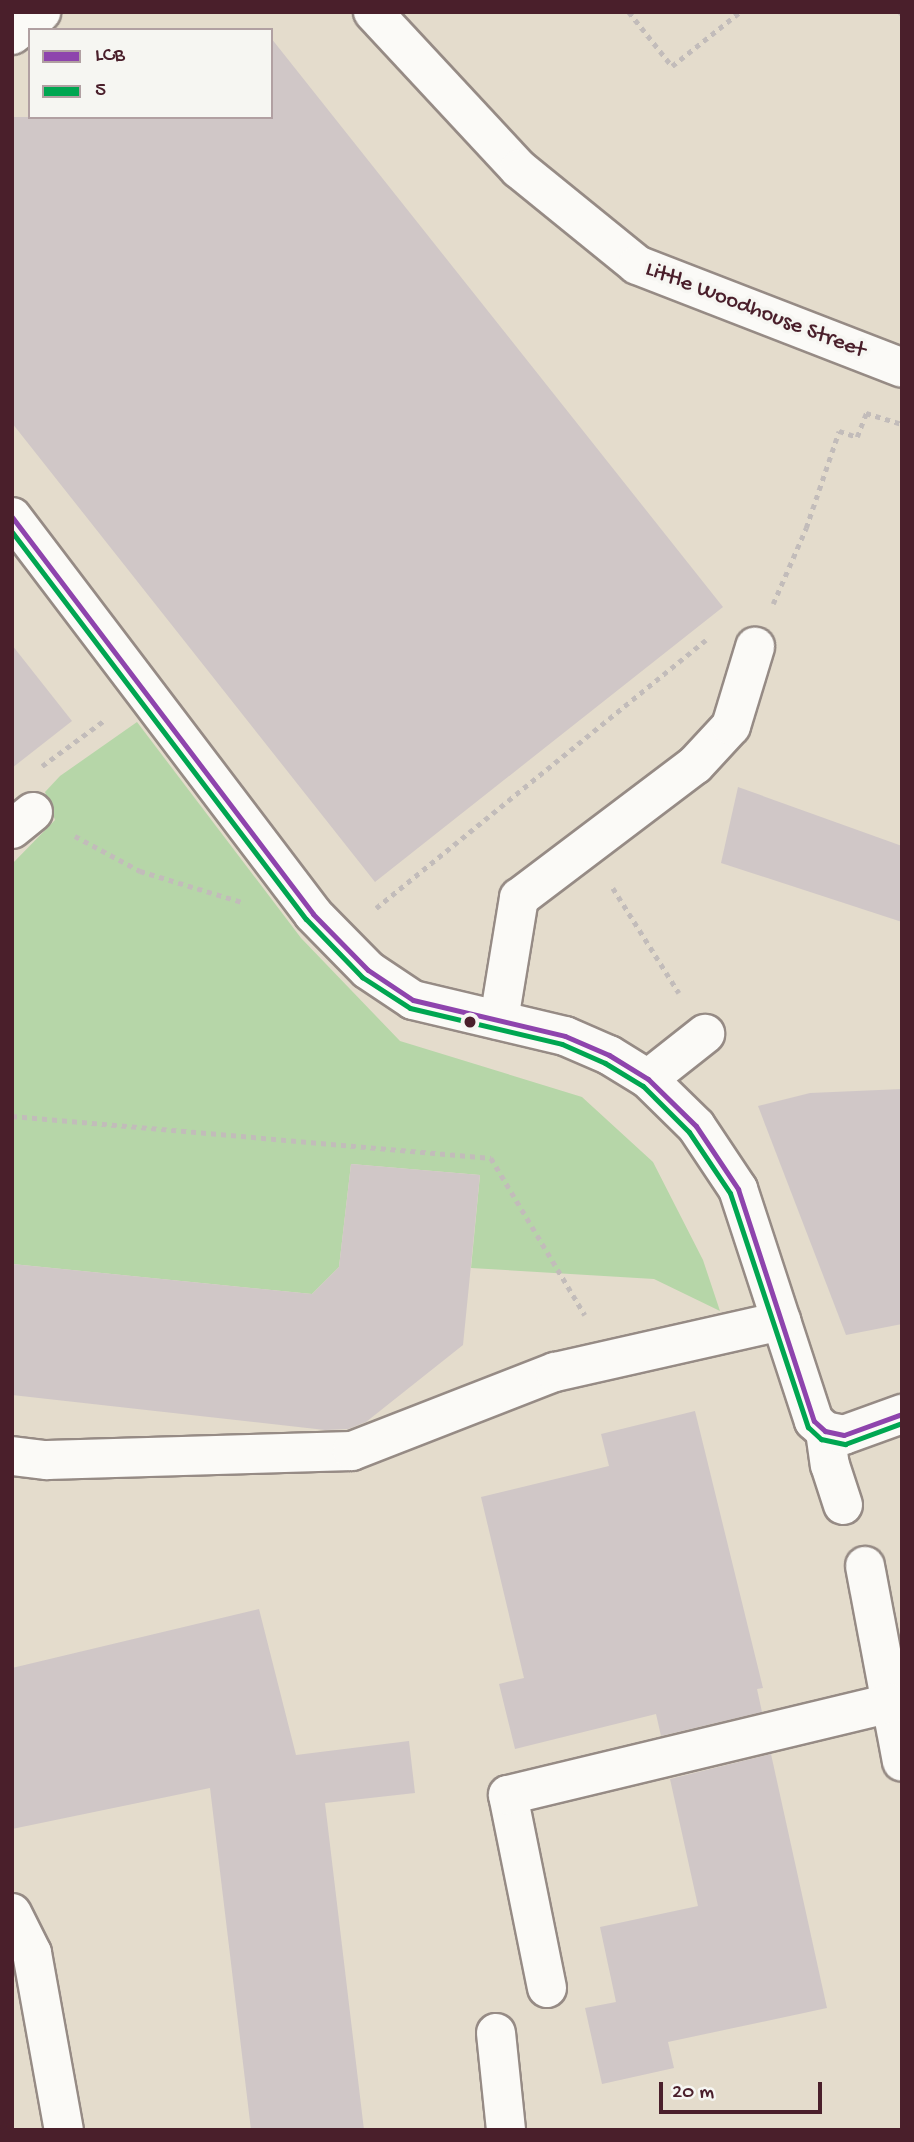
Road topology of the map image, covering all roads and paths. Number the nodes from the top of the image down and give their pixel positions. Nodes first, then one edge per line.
1 (41, 12) edge
2 (373, 12) edge
3 (629, 12) edge
4 (740, 12) edge
5 (12, 35) edge
6 (902, 368) edge
7 (902, 424) edge
8 (12, 517) edge
9 (755, 647) junction
10 (145, 690) junction
11 (49, 761) dead end
12 (23, 821) edge
13 (587, 846) junction
14 (371, 912) dead end
15 (313, 914) junction
16 (499, 1020) junction
17 (705, 1034) joint
18 (648, 1079) junction
19 (12, 1116) edge
20 (780, 1321) junction
21 (612, 1359) junction
22 (902, 1414) edge
23 (825, 1431) junction
24 (12, 1456) edge
25 (843, 1505) dead end
26 (865, 1566) dead end
27 (891, 1703) junction
28 (902, 1762) edge
29 (12, 1913) edge
30 (547, 1988) dead end
31 (496, 2034) dead end
32 (65, 2130) edge
33 (506, 2130) edge

1 - 5 street
2 - 6 street, Little Woodhouse Street
3 - 4 path
7 - 9 path
8 - 10 street
9 - 13 street
9 - 14 path
10 - 11 path
10 - 15 street
12 - 15 path
13 - 16 street
13 - 17 path
15 - 16 street
16 - 18 street
17 - 18 street
18 - 20 street
19 - 21 path
20 - 21 street
20 - 23 street
21 - 24 street
22 - 23 street
23 - 25 street
26 - 27 street
27 - 28 street
27 - 30 street
29 - 32 street
31 - 33 street

